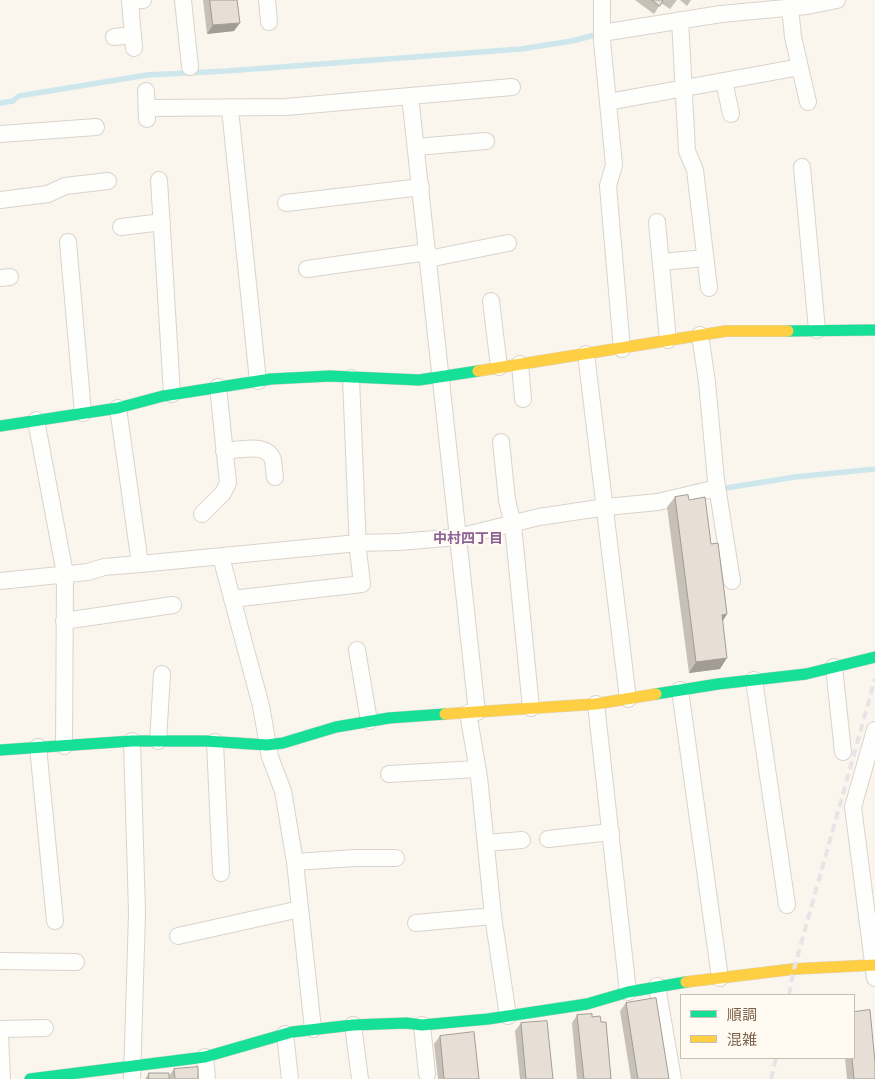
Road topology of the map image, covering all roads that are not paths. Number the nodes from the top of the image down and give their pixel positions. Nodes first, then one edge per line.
1 (144, 0) edge
2 (183, 0) edge
3 (267, 0) edge
4 (602, 0) edge
5 (837, 0) edge
6 (790, 7) junction
7 (680, 20) junction
8 (269, 22) dead end
9 (602, 33) junction
10 (114, 36) dead end
11 (190, 67) dead end
12 (800, 67) junction
13 (724, 81) junction
14 (512, 87) dead end
15 (685, 87) junction
16 (146, 91) dead end
17 (410, 96) junction
18 (608, 102) junction
19 (808, 102) dead end
20 (230, 109) junction
21 (731, 114) dead end
22 (96, 127) dead end
23 (0, 134) edge
24 (486, 141) dead end
25 (416, 147) junction
26 (802, 167) dead end
27 (159, 180) dead end
28 (108, 181) dead end
29 (420, 187) junction
30 (0, 200) edge
31 (286, 203) dead end
32 (162, 222) junction
33 (657, 222) dead end
34 (121, 227) dead end
35 (68, 242) dead end
36 (508, 243) dead end
37 (428, 256) junction
38 (705, 258) junction
39 (660, 262) junction
40 (307, 269) dead end
41 (709, 288) dead end
42 (491, 301) dead end
43 (817, 330) junction
44 (875, 330) edge
45 (700, 335) junction
46 (668, 340) junction
47 (622, 349) junction
48 (586, 354) junction
49 (520, 364) junction
50 (499, 368) junction
51 (442, 376) junction
52 (351, 378) junction
53 (258, 381) junction
54 (218, 387) junction
55 (172, 394) junction
56 (523, 399) dead end
57 (118, 408) junction
58 (82, 413) junction
59 (36, 420) junction
60 (0, 426) edge
61 (501, 442) dead end
62 (224, 451) junction
63 (274, 477) dead end
64 (717, 488) junction
65 (606, 507) junction
66 (202, 514) dead end
67 (513, 524) junction
68 (458, 536) junction
69 (358, 543) junction
70 (221, 556) junction
71 (140, 564) junction
72 (65, 574) junction
73 (0, 581) edge
74 (732, 581) dead end
75 (232, 599) junction
76 (172, 605) dead end
77 (64, 621) junction
78 (357, 650) dead end
79 (875, 657) edge
80 (834, 666) junction
81 (162, 674) dead end
82 (754, 680) junction
83 (680, 690) junction
84 (628, 699) junction
85 (596, 704) junction
86 (531, 708) junction
87 (472, 713) junction
88 (369, 721) junction
89 (875, 730) edge
90 (132, 741) junction
91 (158, 741) junction
92 (215, 742) junction
93 (267, 745) junction
94 (64, 746) junction
95 (38, 747) junction
96 (0, 750) edge
97 (843, 752) dead end
98 (477, 769) junction
99 (389, 774) dead end
100 (611, 832) junction
101 (548, 839) dead end
102 (522, 840) dead end
103 (486, 844) junction
104 (396, 858) dead end
105 (295, 862) junction
106 (221, 874) dead end
107 (788, 904) dead end
108 (300, 909) junction
109 (494, 916) junction
110 (55, 921) dead end
111 (416, 923) dead end
112 (178, 936) dead end
113 (0, 961) edge
114 (76, 962) dead end
115 (875, 969) edge
116 (720, 978) junction
117 (657, 986) junction
118 (628, 992) junction
119 (508, 1016) junction
120 (422, 1024) junction
121 (353, 1025) junction
122 (45, 1028) dead end
123 (0, 1029) edge
124 (313, 1029) junction
125 (285, 1034) junction
126 (0, 1035) edge
127 (205, 1058) junction
128 (132, 1072) edge
129 (428, 1074) dead end
130 (2, 1079) edge
131 (30, 1079) edge
132 (207, 1079) edge
133 (290, 1079) edge
134 (360, 1079) edge
135 (673, 1079) edge

1 - 10 street
2 - 11 street
3 - 8 street
4 - 9 street
5 - 6 street
6 - 7 street
6 - 12 street
7 - 9 street
7 - 15 street
9 - 18 street
12 - 13 street
12 - 19 street
13 - 15 street
13 - 21 street
14 - 17 street
15 - 18 street
15 - 38 street
16 - 20 street
17 - 20 street
17 - 25 street
18 - 47 street
20 - 53 street
22 - 23 street
24 - 25 street
25 - 29 street
26 - 43 street
27 - 32 street
28 - 30 street
29 - 31 street
29 - 37 street
32 - 34 street
32 - 55 street
33 - 39 street
35 - 58 street
36 - 37 street
37 - 40 street
37 - 51 street
38 - 39 street
38 - 41 street
39 - 46 street
42 - 50 street
43 - 44 street
43 - 45 street
45 - 46 street
45 - 64 street
46 - 47 street
47 - 48 street
48 - 49 street
48 - 65 street
49 - 50 street
49 - 56 street
50 - 51 street
51 - 52 street
51 - 68 street
52 - 53 street
52 - 69 street
53 - 54 street
54 - 55 street
54 - 62 street
55 - 57 street
57 - 58 street
57 - 71 street
58 - 59 street
59 - 60 street
59 - 72 street
61 - 67 street
62 - 63 street
62 - 66 street
64 - 65 street
64 - 74 street
65 - 67 street
65 - 84 street
67 - 68 street
67 - 86 street
68 - 69 street
68 - 87 street
69 - 70 street
69 - 75 street
70 - 71 street
70 - 75 street
71 - 72 street
72 - 73 street
72 - 77 street
75 - 93 street
76 - 77 street
77 - 94 street
78 - 88 street
79 - 80 street
80 - 82 street
80 - 97 street
81 - 91 street
82 - 83 street
82 - 107 street
83 - 84 street
83 - 116 street
84 - 85 street
85 - 86 street
85 - 100 street
86 - 87 street
87 - 88 street
87 - 98 street
88 - 93 street
89 - 115 street
90 - 91 street
90 - 94 street
90 - 128 street
91 - 92 street
92 - 93 street
92 - 106 street
93 - 105 street
94 - 95 street
95 - 96 street
95 - 110 street
98 - 99 street
98 - 103 street
100 - 101 street
100 - 118 street
102 - 103 street
103 - 109 street
104 - 105 street
105 - 108 street
108 - 112 street
108 - 124 street
109 - 111 street
109 - 119 street
113 - 114 street
115 - 116 street
116 - 117 street
117 - 118 street
117 - 135 street
118 - 119 street
119 - 120 street
120 - 121 street
120 - 129 street
121 - 124 street
121 - 134 street
122 - 123 street
124 - 125 street
125 - 127 street
125 - 133 street
126 - 130 street
127 - 128 street
127 - 132 street
128 - 131 street

